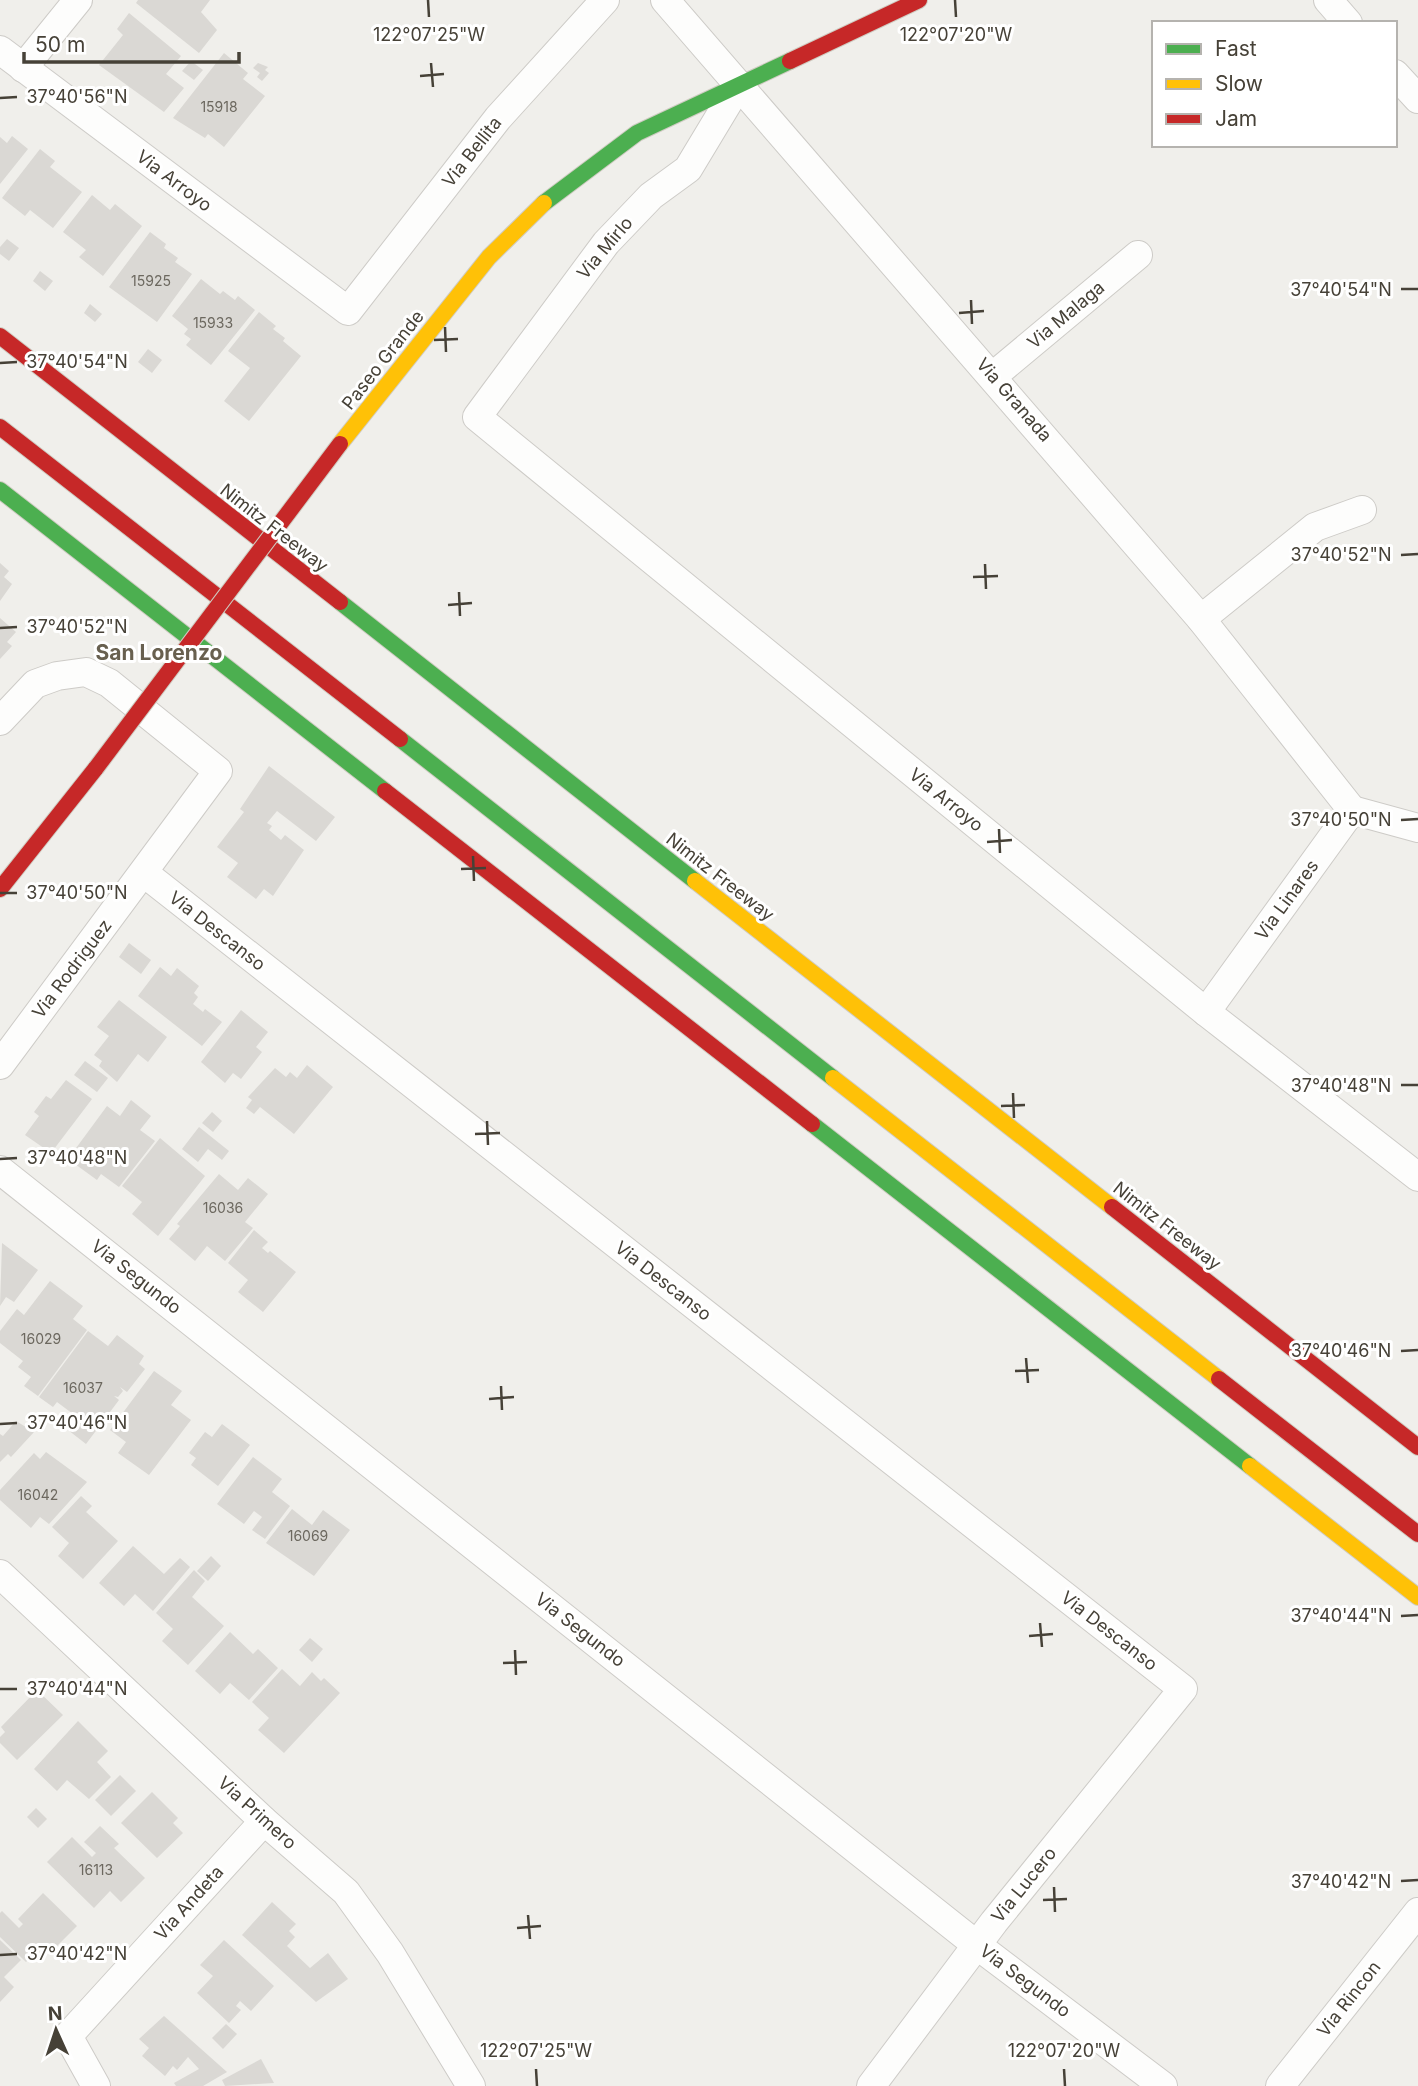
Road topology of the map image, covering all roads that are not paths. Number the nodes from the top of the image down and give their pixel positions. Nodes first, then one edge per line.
1 (78, 0) edge
2 (605, 0) edge
3 (665, 0) edge
4 (919, 0) edge
5 (1328, 0) edge
6 (1346, 21) edge
7 (0, 50) edge
8 (23, 68) junction
9 (1397, 76) edge
10 (738, 86) junction
11 (1418, 99) edge
12 (1138, 255) dead end
13 (348, 310) joint
14 (0, 336) edge
15 (993, 376) junction
16 (477, 417) joint
17 (0, 427) edge
18 (0, 490) edge
19 (1362, 510) dead end
20 (1202, 619) junction
21 (0, 721) edge
22 (1352, 810) junction
23 (1418, 828) edge
24 (144, 873) junction
25 (0, 889) edge
26 (1206, 1012) junction
27 (0, 1065) edge
28 (0, 1170) edge
29 (1418, 1177) edge
30 (1418, 1447) edge
31 (1418, 1534) edge
32 (0, 1574) edge
33 (1418, 1597) edge
34 (1183, 1689) joint
35 (264, 1821) junction
36 (1418, 1912) edge
37 (978, 1946) junction
38 (96, 2086) edge
39 (471, 2086) edge
40 (871, 2086) edge
41 (1163, 2086) edge
42 (1280, 2086) edge

1 - 8 street
2 - 13 street, Via Bellita
3 - 10 street, Via Granada
4 - 10 main road, Paseo Grande
5 - 6 street
7 - 8 street, Via Arroyo
8 - 13 street, Via Arroyo
9 - 11 street
10 - 15 street, Via Granada
10 - 16 street, Via Mirlo
10 - 25 main road, Paseo Grande, bridge
12 - 15 street, Via Malaga
14 - 30 main road, Nimitz Freeway
15 - 20 street, Via Granada
16 - 26 street, Via Arroyo
17 - 31 main road
18 - 33 main road
19 - 20 street
20 - 22 street, Via Granada
21 - 24 street, Via Rodriguez
22 - 23 street
22 - 26 street, Via Linares
24 - 27 street, Via Rodriguez
24 - 34 street, Via Descanso
26 - 29 street, Via Arroyo
28 - 37 street, Via Segundo
32 - 35 street, Via Primero
34 - 37 street, Via Lucero
35 - 38 street, Via Andeta
35 - 39 street, Via Primero
36 - 42 street, Via Rincon
37 - 40 street, Via Lucero
37 - 41 street, Via Segundo

